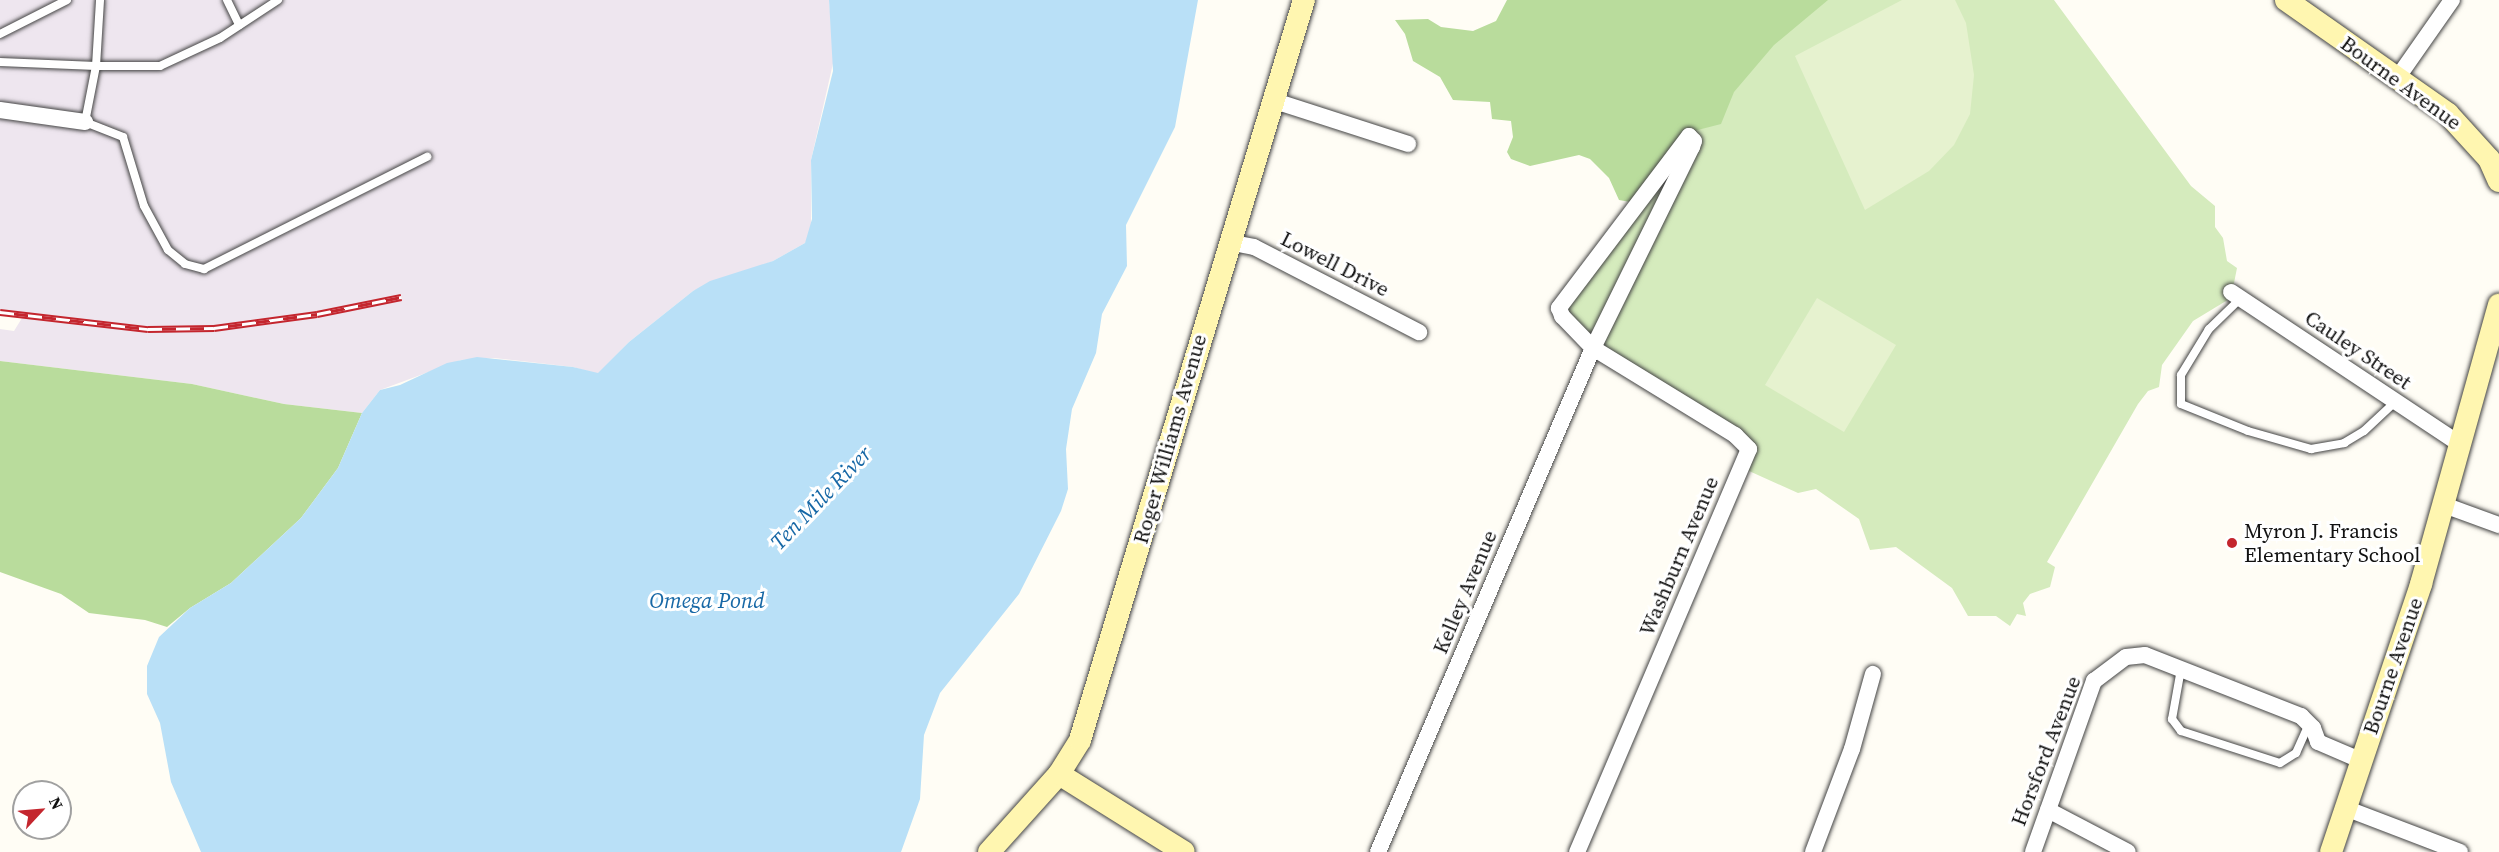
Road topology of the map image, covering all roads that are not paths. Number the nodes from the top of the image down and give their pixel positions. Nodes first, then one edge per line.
1 (67, 0) edge
2 (100, 0) edge
3 (227, 0) edge
4 (278, 0) edge
5 (1304, 0) edge
6 (2286, 0) edge
7 (2452, 0) edge
8 (239, 25) junction
9 (0, 34) edge
10 (0, 62) edge
11 (96, 66) junction
12 (2398, 77) junction
13 (1272, 100) junction
14 (0, 111) edge
15 (85, 122) junction
16 (1408, 144) dead end
17 (427, 158) dead end
18 (2499, 181) edge
19 (1228, 242) junction
20 (2236, 295) joint
21 (2499, 305) edge
22 (1419, 332) dead end
23 (1593, 348) junction
24 (2395, 402) junction
25 (2461, 445) junction
26 (2444, 505) junction
27 (2499, 525) edge
28 (2181, 669) junction
29 (1873, 674) dead end
30 (2309, 723) junction
31 (2360, 760) junction
32 (1059, 774) junction
33 (2345, 808) junction
34 (2048, 810) junction
35 (989, 852) edge
36 (1184, 852) edge
37 (1378, 852) edge
38 (1577, 852) edge
39 (1813, 852) edge
40 (2032, 852) edge
41 (2128, 852) edge
42 (2331, 852) edge
43 (2460, 852) edge

1 - 9 lane
2 - 11 lane
3 - 8 lane
4 - 8 lane
5 - 13 street, Roger Williams Avenue
6 - 12 street, Bourne Avenue
7 - 12 street
8 - 11 lane
10 - 11 lane
11 - 15 lane
12 - 18 street, Bourne Avenue
13 - 16 street
13 - 19 street, Roger Williams Avenue
14 - 15 street
15 - 17 lane
19 - 22 street, Lowell Drive
19 - 32 street, Roger Williams Avenue
20 - 24 street, Cauley Street
20 - 24 lane
21 - 25 street, Bourne Avenue
23 - 23 street, Kelley Avenue
23 - 37 street, Kelley Avenue
23 - 38 street, Washburn Avenue
24 - 25 street, Cauley Street
25 - 26 street, Bourne Avenue
26 - 27 street
26 - 31 street, Bourne Avenue
28 - 30 street, Horsford Avenue
28 - 30 lane
28 - 34 street, Horsford Avenue
29 - 39 street
30 - 31 street, Horsford Avenue
31 - 33 street, Bourne Avenue
32 - 35 street, Roger Williams Avenue
32 - 36 street
33 - 42 street, Bourne Avenue
33 - 43 street
34 - 40 street, Horsford Avenue
34 - 41 street

